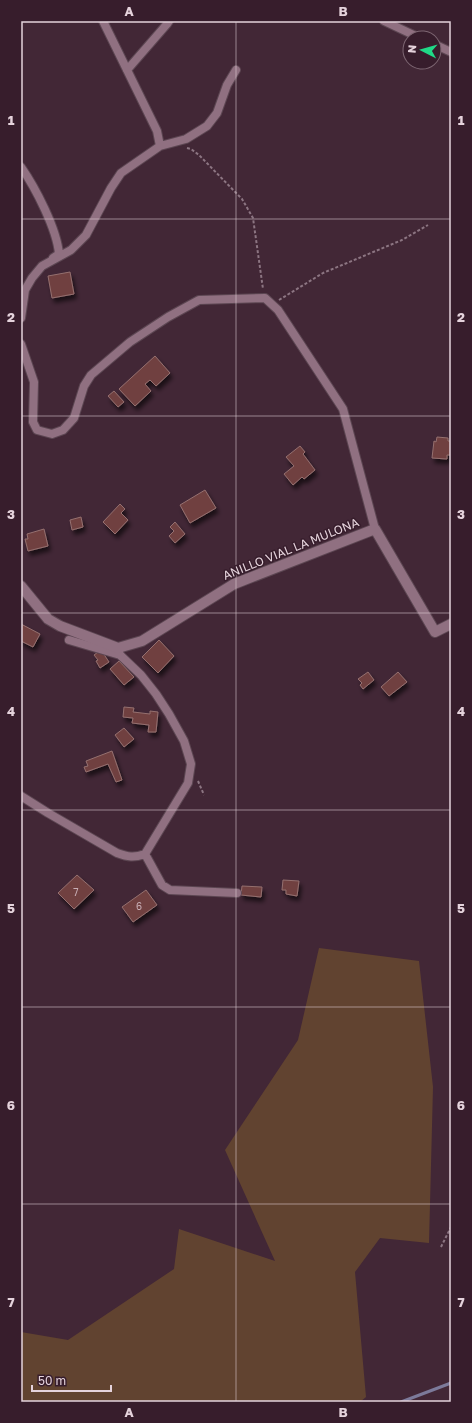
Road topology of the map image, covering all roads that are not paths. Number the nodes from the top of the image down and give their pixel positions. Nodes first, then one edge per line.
1 (103, 21) edge
2 (169, 21) edge
3 (384, 21) edge
4 (403, 30) edge
5 (127, 70) junction
6 (236, 70) dead end
7 (160, 146) junction
8 (21, 166) edge
9 (50, 261) junction
10 (21, 318) edge
11 (21, 344) edge
12 (375, 529) junction
13 (21, 586) edge
14 (451, 624) edge
15 (69, 640) dead end
16 (119, 652) junction
17 (21, 796) edge
18 (145, 854) junction
19 (237, 894) dead end

1 - 5 street
2 - 5 street
3 - 4 street
5 - 7 street
6 - 7 street
7 - 9 street
8 - 9 street
9 - 10 street
11 - 12 street
12 - 14 street, ANILLO VIAL LA MULONA
12 - 16 street, ANILLO VIAL LA MULONA
13 - 16 street
15 - 16 street
16 - 18 street
17 - 18 street
18 - 19 street

